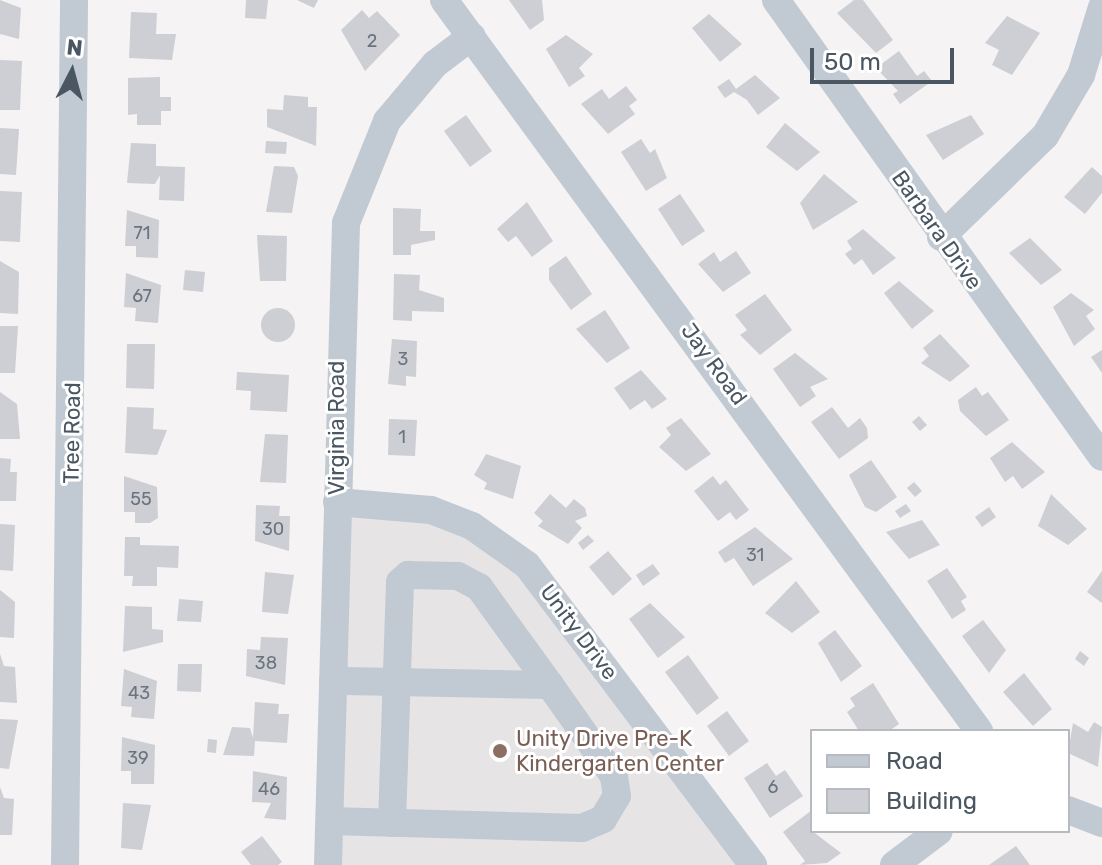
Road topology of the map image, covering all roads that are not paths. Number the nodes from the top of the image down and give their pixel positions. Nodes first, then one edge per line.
1 (74, 0) edge
2 (444, 0) edge
3 (776, 0) edge
4 (1102, 7) edge
5 (472, 36) junction
6 (941, 237) junction
7 (1102, 457) edge
8 (337, 502) junction
9 (333, 681) junction
10 (395, 682) junction
11 (550, 685) junction
12 (978, 729) edge
13 (1070, 811) edge
14 (330, 821) junction
15 (392, 823) junction
16 (1102, 823) edge
17 (936, 833) edge
18 (65, 865) edge
19 (328, 865) edge
20 (753, 865) edge
21 (894, 865) edge

1 - 18 street, Tree Road
2 - 5 street, Jay Road
3 - 6 street, Barbara Drive
4 - 6 street
5 - 8 street, Virginia Road
5 - 12 street, Jay Road
6 - 7 street, Barbara Drive
8 - 9 street, Virginia Road
8 - 20 street, Unity Drive
9 - 10 street
9 - 14 street, Virginia Road
10 - 11 street
10 - 11 street
10 - 15 street
11 - 15 street
13 - 16 street
14 - 15 street
14 - 19 street, Virginia Road
17 - 21 street

